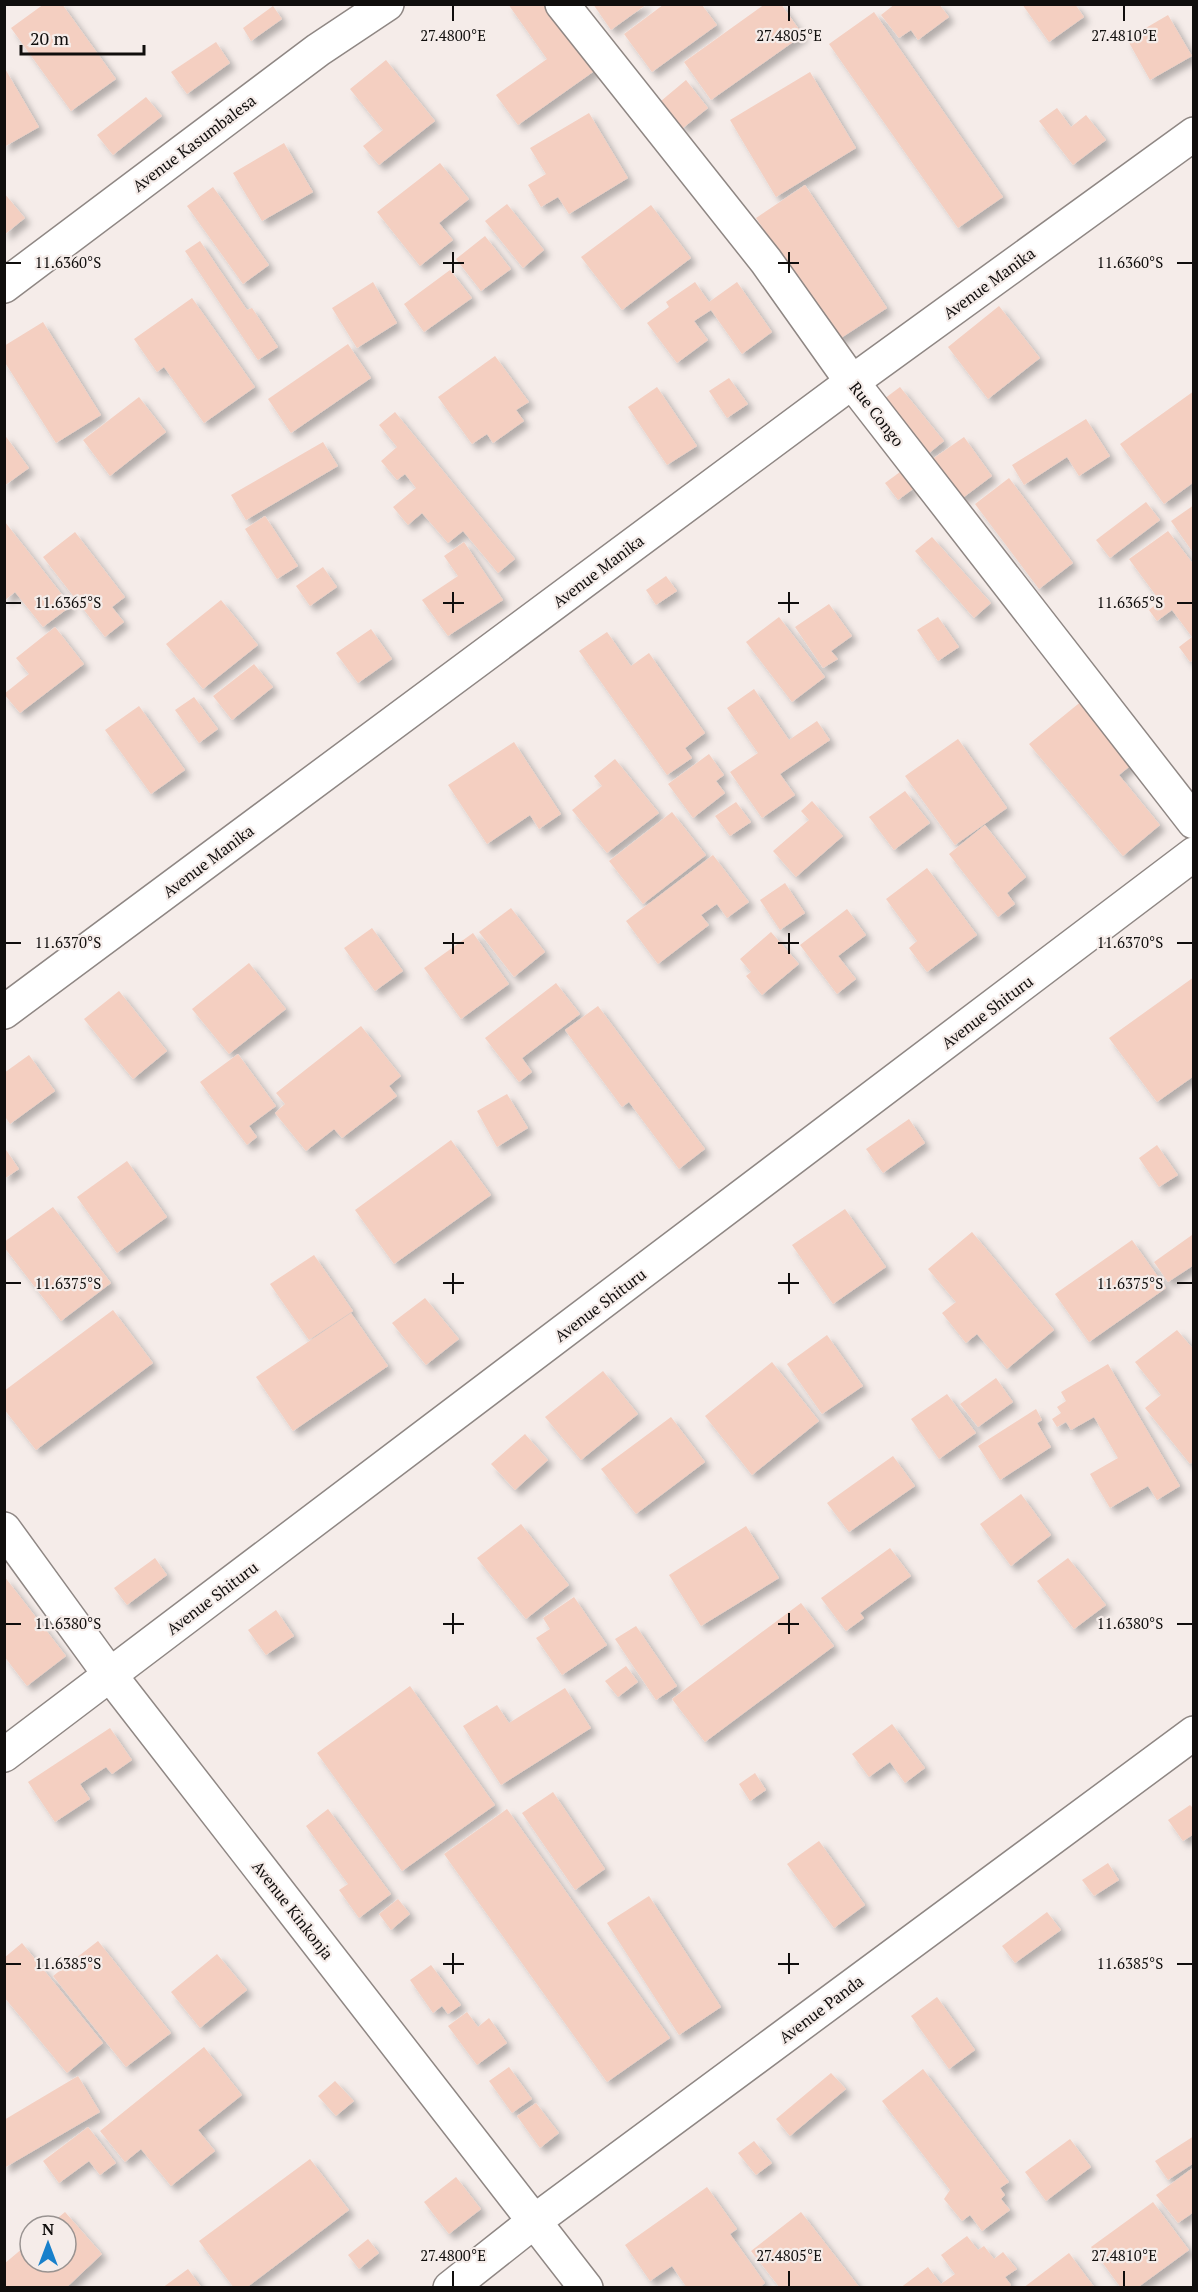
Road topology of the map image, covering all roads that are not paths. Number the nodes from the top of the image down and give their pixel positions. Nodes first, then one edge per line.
1 (387, 4) edge
2 (562, 4) edge
3 (1194, 134) edge
4 (4, 286) edge
5 (852, 382) junction
6 (1194, 822) edge
7 (1194, 854) edge
8 (4, 1012) edge
9 (4, 1529) edge
10 (110, 1675) junction
11 (1194, 1733) edge
12 (4, 1755) edge
13 (536, 2220) junction
14 (450, 2288) edge
15 (586, 2288) edge

1 - 4 street, Avenue Kasumbalesa
2 - 5 street, Rue Congo
3 - 5 street, Avenue Manika
5 - 6 street, Rue Congo
5 - 8 street, Avenue Manika
7 - 10 street, Avenue Shituru
9 - 10 street, Avenue Kinkonja
10 - 12 street, Avenue Shituru
10 - 13 street, Avenue Kinkonja
11 - 13 street, Avenue Panda
13 - 14 street, Avenue Panda
13 - 15 street, Avenue Kinkonja

